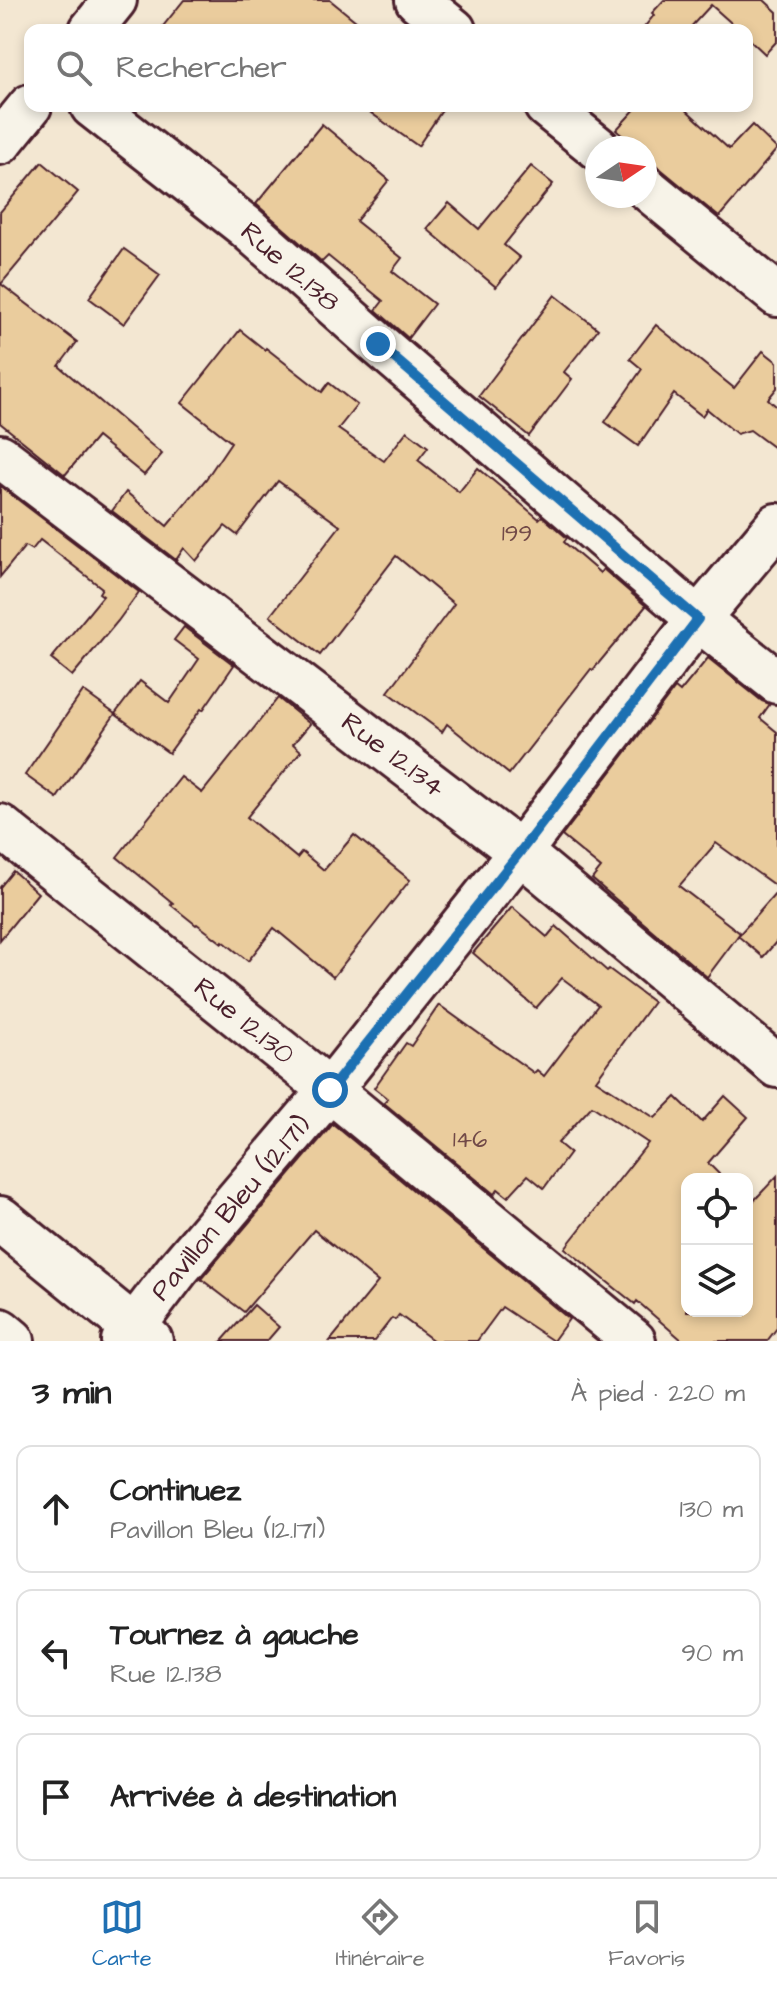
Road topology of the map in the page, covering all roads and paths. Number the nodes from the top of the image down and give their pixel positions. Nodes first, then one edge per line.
1 (115, 0) edge
2 (417, 0) edge
3 (96, 24) edge
4 (447, 24) edge
5 (25, 112) edge
6 (100, 112) edge
7 (553, 112) edge
8 (585, 138) edge
9 (0, 143) edge
10 (657, 197) edge
11 (777, 295) edge
12 (0, 456) edge
13 (777, 525) edge
14 (698, 619) junction
15 (777, 682) edge
16 (0, 826) edge
17 (520, 852) junction
18 (777, 1066) edge
19 (330, 1090) junction
20 (0, 1219) edge
21 (0, 1331) edge
22 (136, 1337) edge
23 (12, 1341) edge
24 (634, 1341) edge

1 - 3 street
2 - 4 street
5 - 9 street
6 - 14 street, Rue 12.138
7 - 8 street
10 - 11 street
12 - 17 street, Rue 12.134
13 - 14 street, Pavillon Bleu (12.171)
14 - 15 street, Rue 12.138
14 - 17 street, Pavillon Bleu (12.171)
16 - 19 street, Rue 12.130
17 - 18 street, Rue 12.134
17 - 19 street, Pavillon Bleu (12.171)
19 - 22 street, Pavillon Bleu (12.171)
19 - 24 street, Rue 12.130
20 - 22 main road
21 - 23 main road

